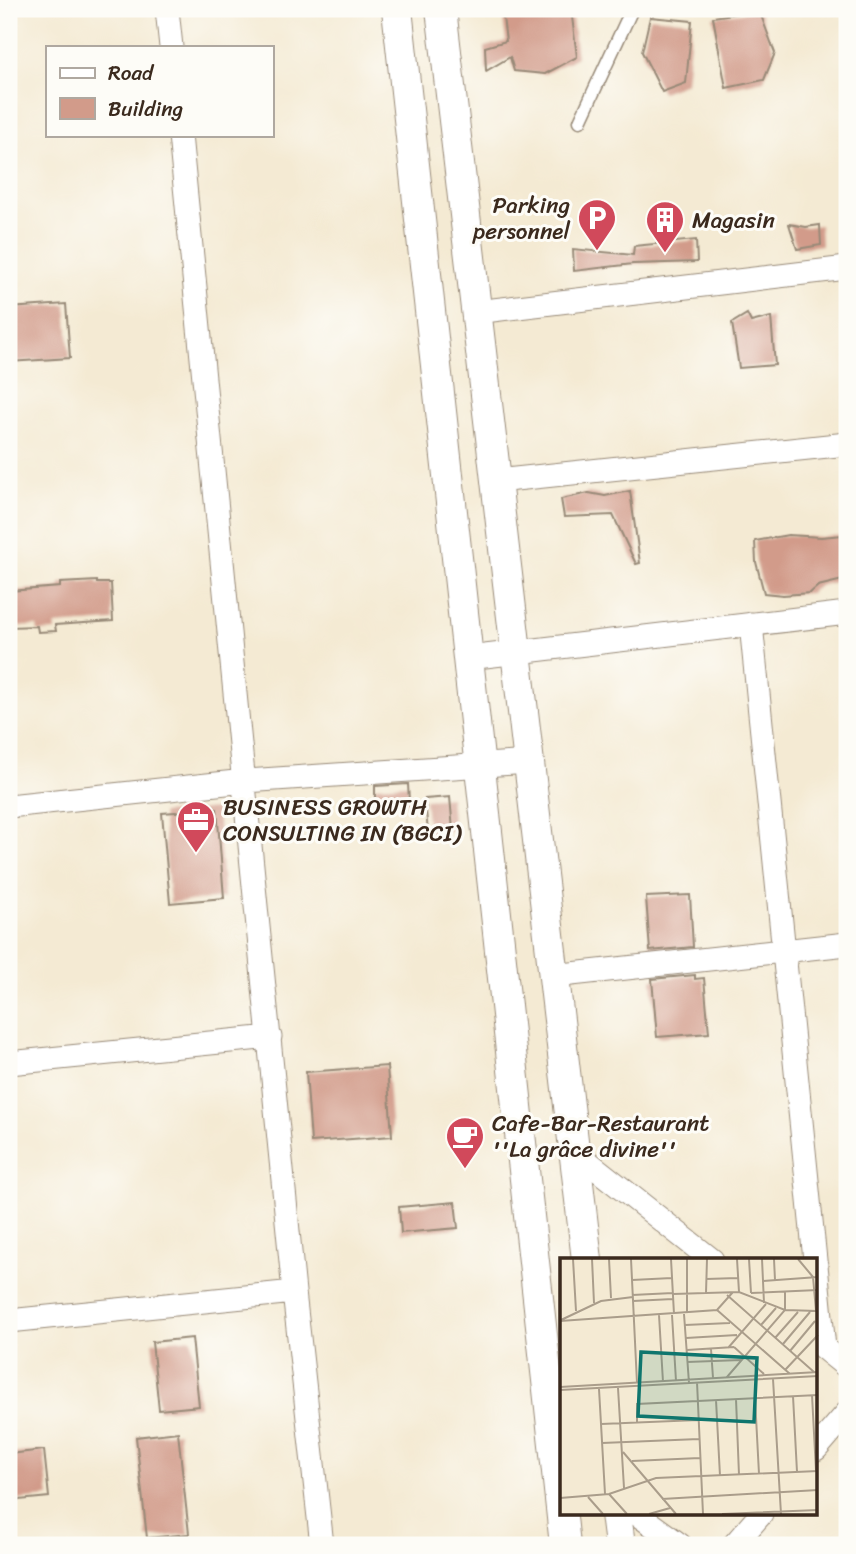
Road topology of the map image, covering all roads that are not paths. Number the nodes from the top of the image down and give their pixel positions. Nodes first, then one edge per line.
1 (167, 9) edge
2 (397, 9) edge
3 (440, 9) edge
4 (632, 9) edge
5 (171, 46) edge
6 (580, 121) dead end
7 (180, 136) edge
8 (847, 268) edge
9 (476, 312) junction
10 (847, 444) edge
11 (496, 481) junction
12 (847, 613) edge
13 (751, 624) junction
14 (516, 652) junction
15 (468, 658) junction
16 (528, 761) junction
17 (480, 765) junction
18 (245, 781) junction
19 (9, 806) edge
20 (847, 944) edge
21 (785, 951) junction
22 (554, 976) junction
23 (270, 1037) junction
24 (9, 1063) edge
25 (574, 1151) junction
26 (587, 1258) edge
27 (709, 1258) edge
28 (816, 1258) edge
29 (294, 1292) junction
30 (818, 1304) edge
31 (9, 1321) edge
32 (820, 1345) edge
33 (847, 1367) edge
34 (847, 1413) edge
35 (818, 1447) edge
36 (560, 1499) edge
37 (562, 1516) edge
38 (616, 1516) edge
39 (640, 1516) edge
40 (759, 1516) edge
41 (322, 1545) edge
42 (565, 1545) edge
43 (620, 1545) edge
44 (680, 1545) edge
45 (734, 1545) edge

1 - 5 street
2 - 15 street
3 - 9 street
4 - 6 lane
7 - 18 street
8 - 9 street
9 - 11 street
10 - 11 street
11 - 14 street
12 - 13 street
13 - 14 street
13 - 21 street
14 - 15 street
14 - 16 street
15 - 17 street
16 - 17 street
16 - 22 street
17 - 18 street
17 - 36 street
18 - 19 street
18 - 23 street
20 - 21 street
21 - 22 street
21 - 28 street
22 - 25 street
23 - 24 street
23 - 29 street
25 - 26 street
25 - 27 street
29 - 31 street
29 - 41 street
30 - 32 street
32 - 33 street
34 - 35 street
37 - 42 street
38 - 43 street
39 - 44 street
40 - 45 street

